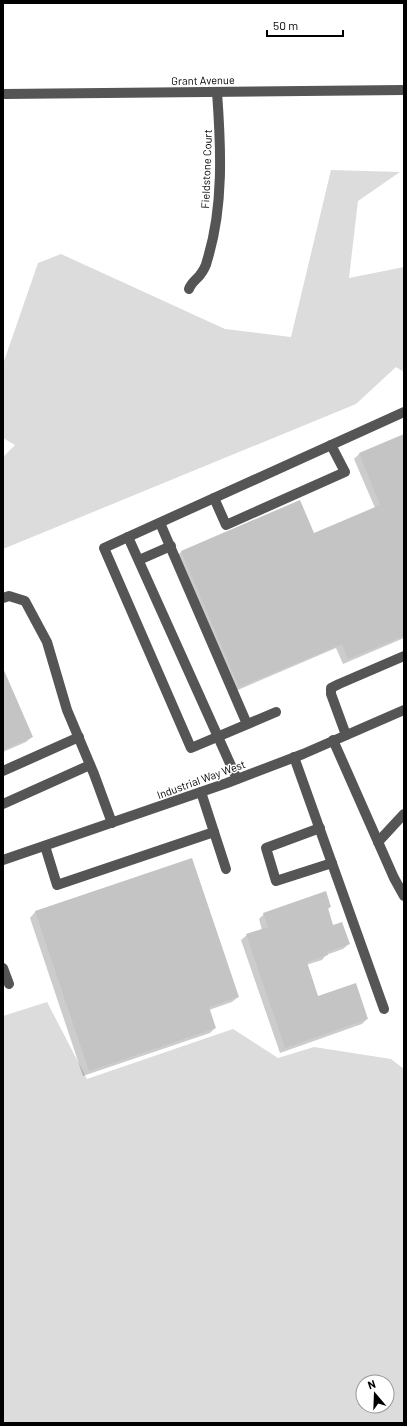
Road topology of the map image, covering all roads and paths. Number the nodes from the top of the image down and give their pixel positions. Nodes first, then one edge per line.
1 (404, 90) edge
2 (217, 92) junction
3 (3, 94) edge
4 (189, 289) dead end
5 (404, 412) edge
6 (331, 445) junction
7 (214, 498) junction
8 (160, 523) junction
9 (128, 537) junction
10 (171, 546) junction
11 (139, 560) junction
12 (3, 598) edge
13 (404, 656) edge
14 (404, 710) edge
15 (276, 712) dead end
16 (247, 724) junction
17 (346, 735) junction
18 (79, 737) junction
19 (218, 737) junction
20 (333, 740) junction
21 (294, 757) junction
22 (90, 764) junction
23 (3, 771) edge
24 (237, 779) junction
25 (201, 792) junction
26 (3, 804) edge
27 (404, 814) edge
28 (112, 823) junction
29 (320, 828) junction
30 (214, 832) junction
31 (378, 842) junction
32 (45, 846) junction
33 (3, 860) edge
34 (332, 863) junction
35 (226, 869) dead end
36 (404, 896) edge
37 (3, 968) edge
38 (8, 984) dead end
39 (384, 1009) dead end

1 - 2 street, Grant Avenue
2 - 3 street, Grant Avenue
2 - 4 street, Fieldstone Court
5 - 6 street
6 - 7 street
6 - 7 street
7 - 8 street
8 - 9 street
8 - 10 street
9 - 11 street
9 - 19 street
10 - 11 street
10 - 16 street
11 - 19 street
12 - 18 street
13 - 17 street
14 - 17 street, Industrial Way West
15 - 16 street
16 - 19 street
17 - 20 street, Industrial Way West
18 - 22 street
18 - 23 street
19 - 24 street
20 - 21 street, Industrial Way West
20 - 31 street
21 - 24 street, Industrial Way West
21 - 29 street
22 - 26 street
22 - 28 street
24 - 25 street, Industrial Way West
25 - 28 street, Industrial Way West
25 - 30 street
27 - 31 street
28 - 32 street, Industrial Way West
29 - 34 street
29 - 34 street
30 - 32 street
30 - 35 street
31 - 36 street
32 - 33 street, Industrial Way West
34 - 39 street
37 - 38 street

